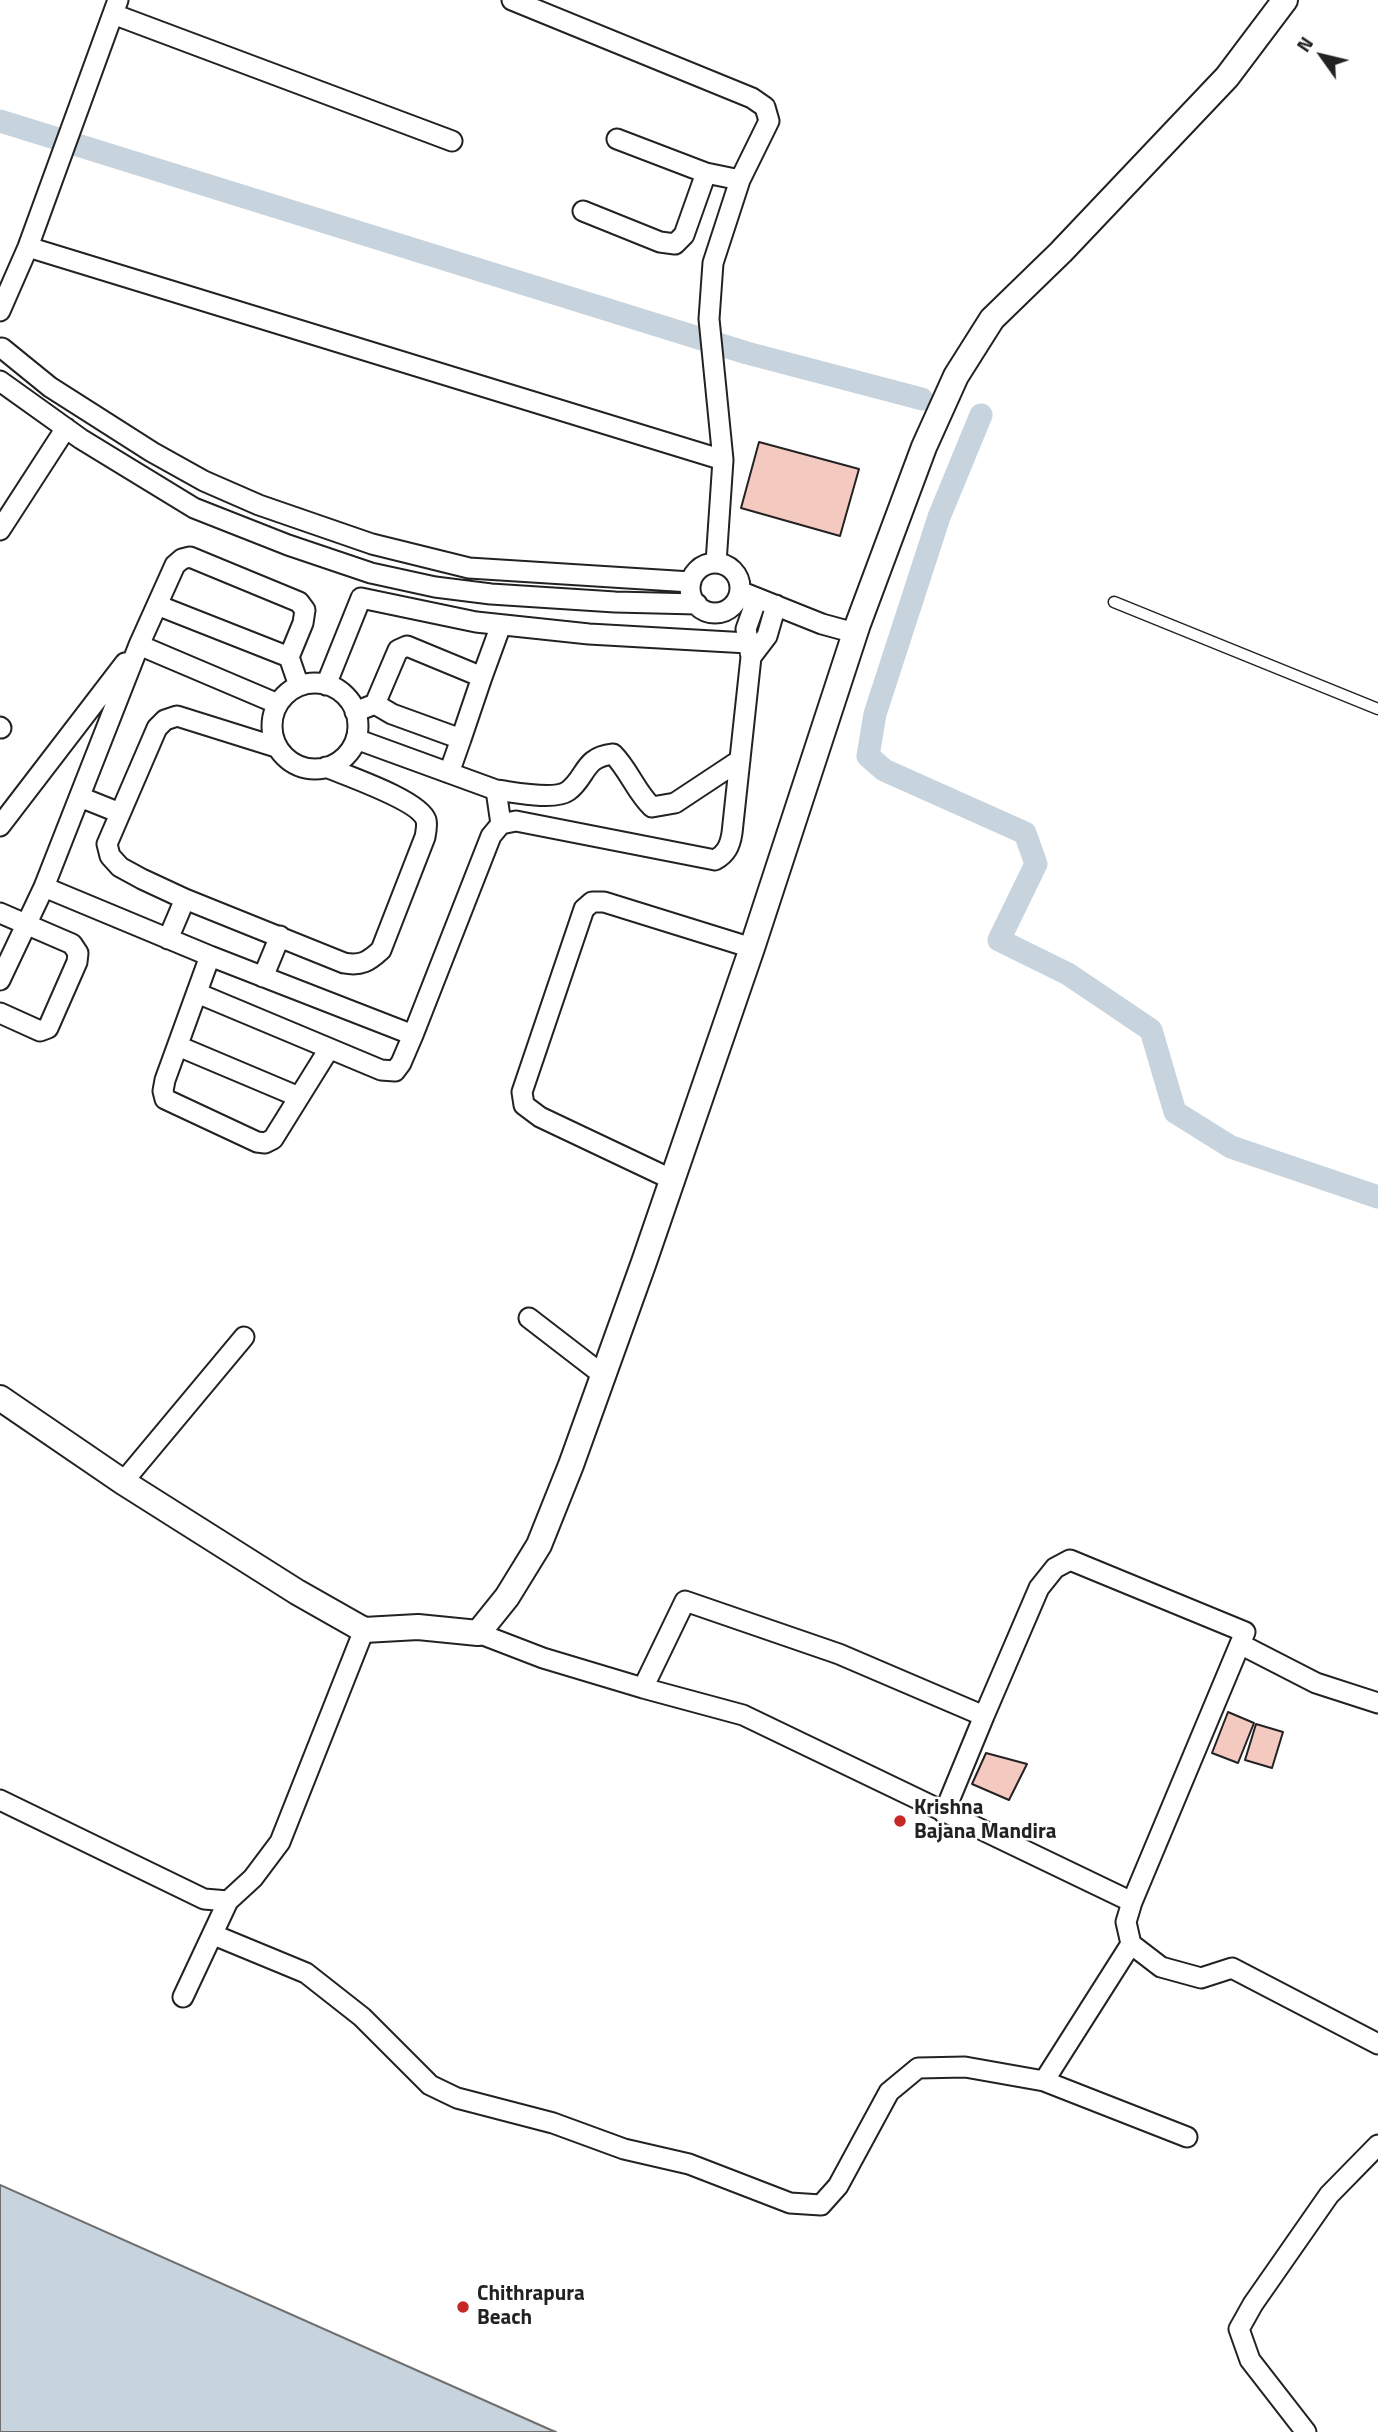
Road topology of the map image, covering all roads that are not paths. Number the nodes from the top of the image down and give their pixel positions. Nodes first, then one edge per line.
1 (512, 0) edge
2 (1285, 0) edge
3 (116, 7) edge
4 (617, 139) dead end
5 (452, 141) dead end
6 (706, 173) junction
7 (740, 180) junction
8 (583, 211) dead end
9 (28, 247) junction
10 (0, 311) edge
11 (1, 345) edge
12 (0, 381) edge
13 (66, 428) junction
14 (723, 460) junction
15 (0, 530) edge
16 (380, 546) junction
17 (716, 563) junction
18 (371, 573) junction
19 (691, 582) junction
20 (361, 598) junction
21 (757, 598) junction
22 (1114, 602) dead end
23 (697, 604) junction
24 (157, 605) junction
25 (501, 625) junction
26 (855, 633) junction
27 (139, 645) junction
28 (750, 650) junction
29 (289, 657) junction
30 (482, 677) junction
31 (326, 685) junction
32 (299, 686) junction
33 (278, 704) junction
34 (375, 704) junction
35 (1378, 709) edge
36 (355, 712) junction
37 (356, 739) junction
38 (461, 739) junction
39 (276, 747) junction
40 (740, 760) junction
41 (326, 768) junction
42 (449, 773) junction
43 (496, 790) junction
44 (80, 797) junction
45 (120, 813) junction
46 (501, 824) junction
47 (0, 826) edge
48 (44, 887) junction
49 (185, 899) junction
50 (0, 913) edge
51 (26, 924) junction
52 (280, 936) junction
53 (168, 939) junction
54 (752, 948) junction
55 (210, 956) junction
56 (263, 977) junction
57 (0, 980) edge
58 (197, 993) junction
59 (0, 1013) edge
60 (412, 1035) junction
61 (178, 1046) junction
62 (330, 1049) junction
63 (299, 1097) junction
64 (673, 1180) junction
65 (529, 1318) dead end
66 (244, 1337) dead end
67 (603, 1375) junction
68 (0, 1398) edge
69 (123, 1482) junction
70 (365, 1630) junction
71 (478, 1633) junction
72 (1240, 1644) junction
73 (643, 1689) junction
74 (1378, 1703) edge
75 (985, 1716) junction
76 (0, 1800) edge
77 (944, 1813) junction
78 (228, 1901) junction
79 (1132, 1902) junction
80 (214, 1935) junction
81 (1131, 1944) junction
82 (183, 1997) dead end
83 (1377, 2043) edge
84 (1044, 2081) junction
85 (1187, 2137) dead end
86 (1378, 2145) edge
87 (1306, 2432) edge

1 - 7 street
2 - 26 street
3 - 5 street
3 - 9 street
4 - 6 street
6 - 7 street
6 - 8 street
7 - 14 street
9 - 10 street
9 - 14 street
11 - 16 street
12 - 13 street
13 - 15 street
13 - 18 street
14 - 17 street
16 - 18 street
16 - 19 street
17 - 19 street
17 - 21 street
18 - 20 street
18 - 23 street
19 - 23 street
20 - 25 street
20 - 31 street
21 - 23 street
21 - 26 street
21 - 28 street
22 - 35 lane
24 - 27 street
24 - 29 street
24 - 29 street
25 - 28 street
25 - 30 street
26 - 54 street
27 - 33 street
27 - 44 street
27 - 47 street
28 - 40 street
29 - 32 street
30 - 34 street
30 - 38 street
31 - 32 street
31 - 36 street
32 - 33 street
33 - 39 street
34 - 36 street
34 - 38 street
36 - 37 street
37 - 41 street
37 - 42 street
38 - 42 street
39 - 41 street
39 - 45 street
40 - 43 street
40 - 46 street
41 - 52 street
42 - 43 street
43 - 46 street
44 - 45 street
44 - 48 street
45 - 49 street
46 - 60 street
48 - 51 street
48 - 53 street
49 - 52 street
49 - 53 street
50 - 51 street
51 - 57 street
51 - 59 street
52 - 56 street
53 - 55 street
54 - 64 street
54 - 64 street
55 - 56 street
55 - 58 street
56 - 60 street
58 - 61 street
58 - 62 street
60 - 62 street
61 - 63 street
61 - 63 street
62 - 63 street
64 - 67 street
65 - 67 street
66 - 69 street
67 - 71 street
68 - 69 street
69 - 70 street
70 - 71 street
70 - 78 street
71 - 73 street
72 - 74 street
72 - 75 street
72 - 79 street
73 - 75 street
73 - 77 street
75 - 77 street
76 - 78 street
77 - 79 street
78 - 80 street
79 - 81 street
80 - 82 street
80 - 84 street
81 - 83 street
81 - 84 street
84 - 85 street
86 - 87 street

